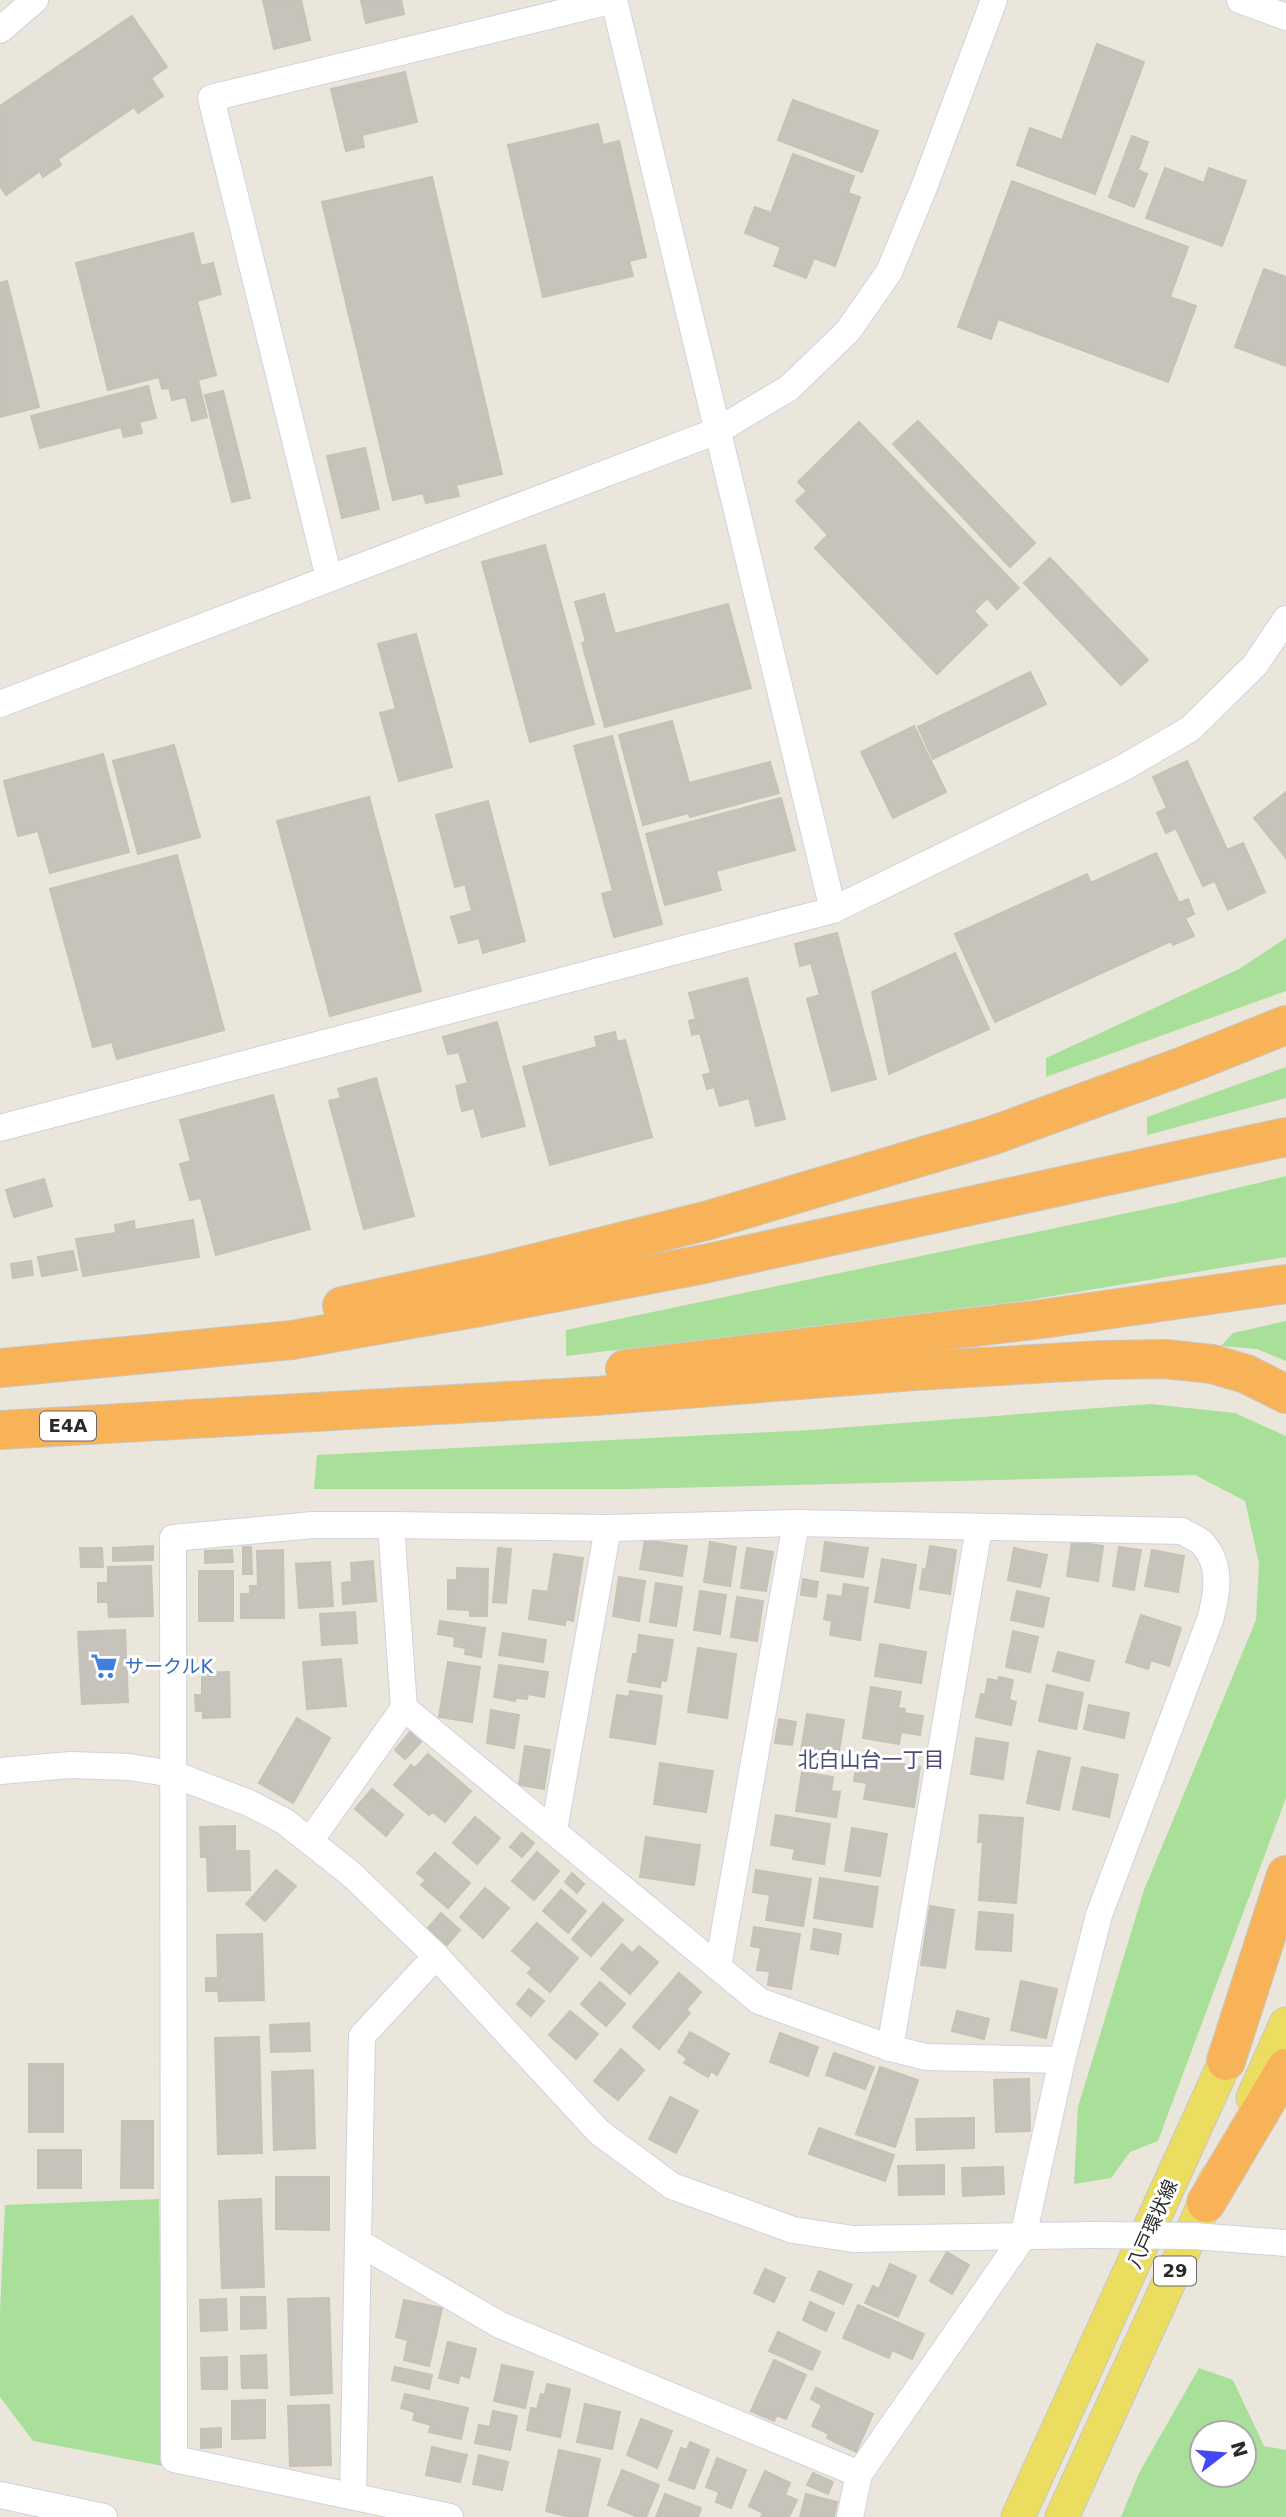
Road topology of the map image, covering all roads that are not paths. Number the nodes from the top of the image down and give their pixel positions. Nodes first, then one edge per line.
1 (35, 0) edge
2 (994, 0) edge
3 (1240, 0) edge
4 (1286, 16) edge
5 (0, 30) edge
6 (716, 431) junction
7 (328, 578) junction
8 (1286, 619) edge
9 (0, 704) edge
10 (833, 909) junction
11 (1286, 1025) edge
12 (0, 1128) edge
13 (1286, 1137) edge
14 (1286, 1284) edge
15 (17, 1366) edge
16 (1286, 1394) edge
17 (135, 1422) junction
18 (0, 1430) edge
19 (796, 1523) junction
20 (391, 1525) junction
21 (608, 1528) junction
22 (979, 1528) junction
23 (404, 1708) junction
24 (0, 1772) edge
25 (173, 1774) junction
26 (554, 1830) junction
27 (310, 1841) junction
28 (1286, 1875) edge
29 (1286, 1931) edge
30 (436, 1956) junction
31 (718, 1968) junction
32 (1286, 2024) edge
33 (890, 2048) junction
34 (1062, 2060) junction
35 (1226, 2061) junction
36 (1286, 2068) edge
37 (1206, 2203) junction
38 (1023, 2237) junction
39 (358, 2242) junction
40 (1286, 2243) edge
41 (859, 2474) junction
42 (0, 2495) edge
43 (353, 2496) junction
44 (104, 2517) edge
45 (450, 2517) edge
46 (850, 2517) edge
47 (1018, 2517) edge
48 (1062, 2517) edge

1 - 5 street
2 - 6 street
3 - 4 street
6 - 7 street
6 - 7 street
6 - 10 street
7 - 9 street
8 - 10 street
10 - 12 street
11 - 15 highway
13 - 15 highway
14 - 17 highway
16 - 17 highway
17 - 18 highway, E4A
19 - 21 street
19 - 22 street
19 - 31 street
20 - 21 street
20 - 23 street
20 - 25 street
21 - 26 street
22 - 33 street
22 - 34 street
23 - 26 street
23 - 27 street
24 - 25 street
25 - 27 street
25 - 43 street
26 - 31 street
27 - 30 street
28 - 35 highway
29 - 35 main road, 八戸環状線 / 29
30 - 38 street
30 - 39 street
31 - 33 street
32 - 37 main road, 八戸環状線 / 29
33 - 34 street
34 - 38 street
35 - 47 main road, 八戸環状線 / 29
36 - 37 highway
37 - 48 main road, 八戸環状線 / 29
38 - 40 street, bridge
38 - 41 street
39 - 41 street
39 - 43 street
41 - 46 street
42 - 44 street
43 - 45 street

